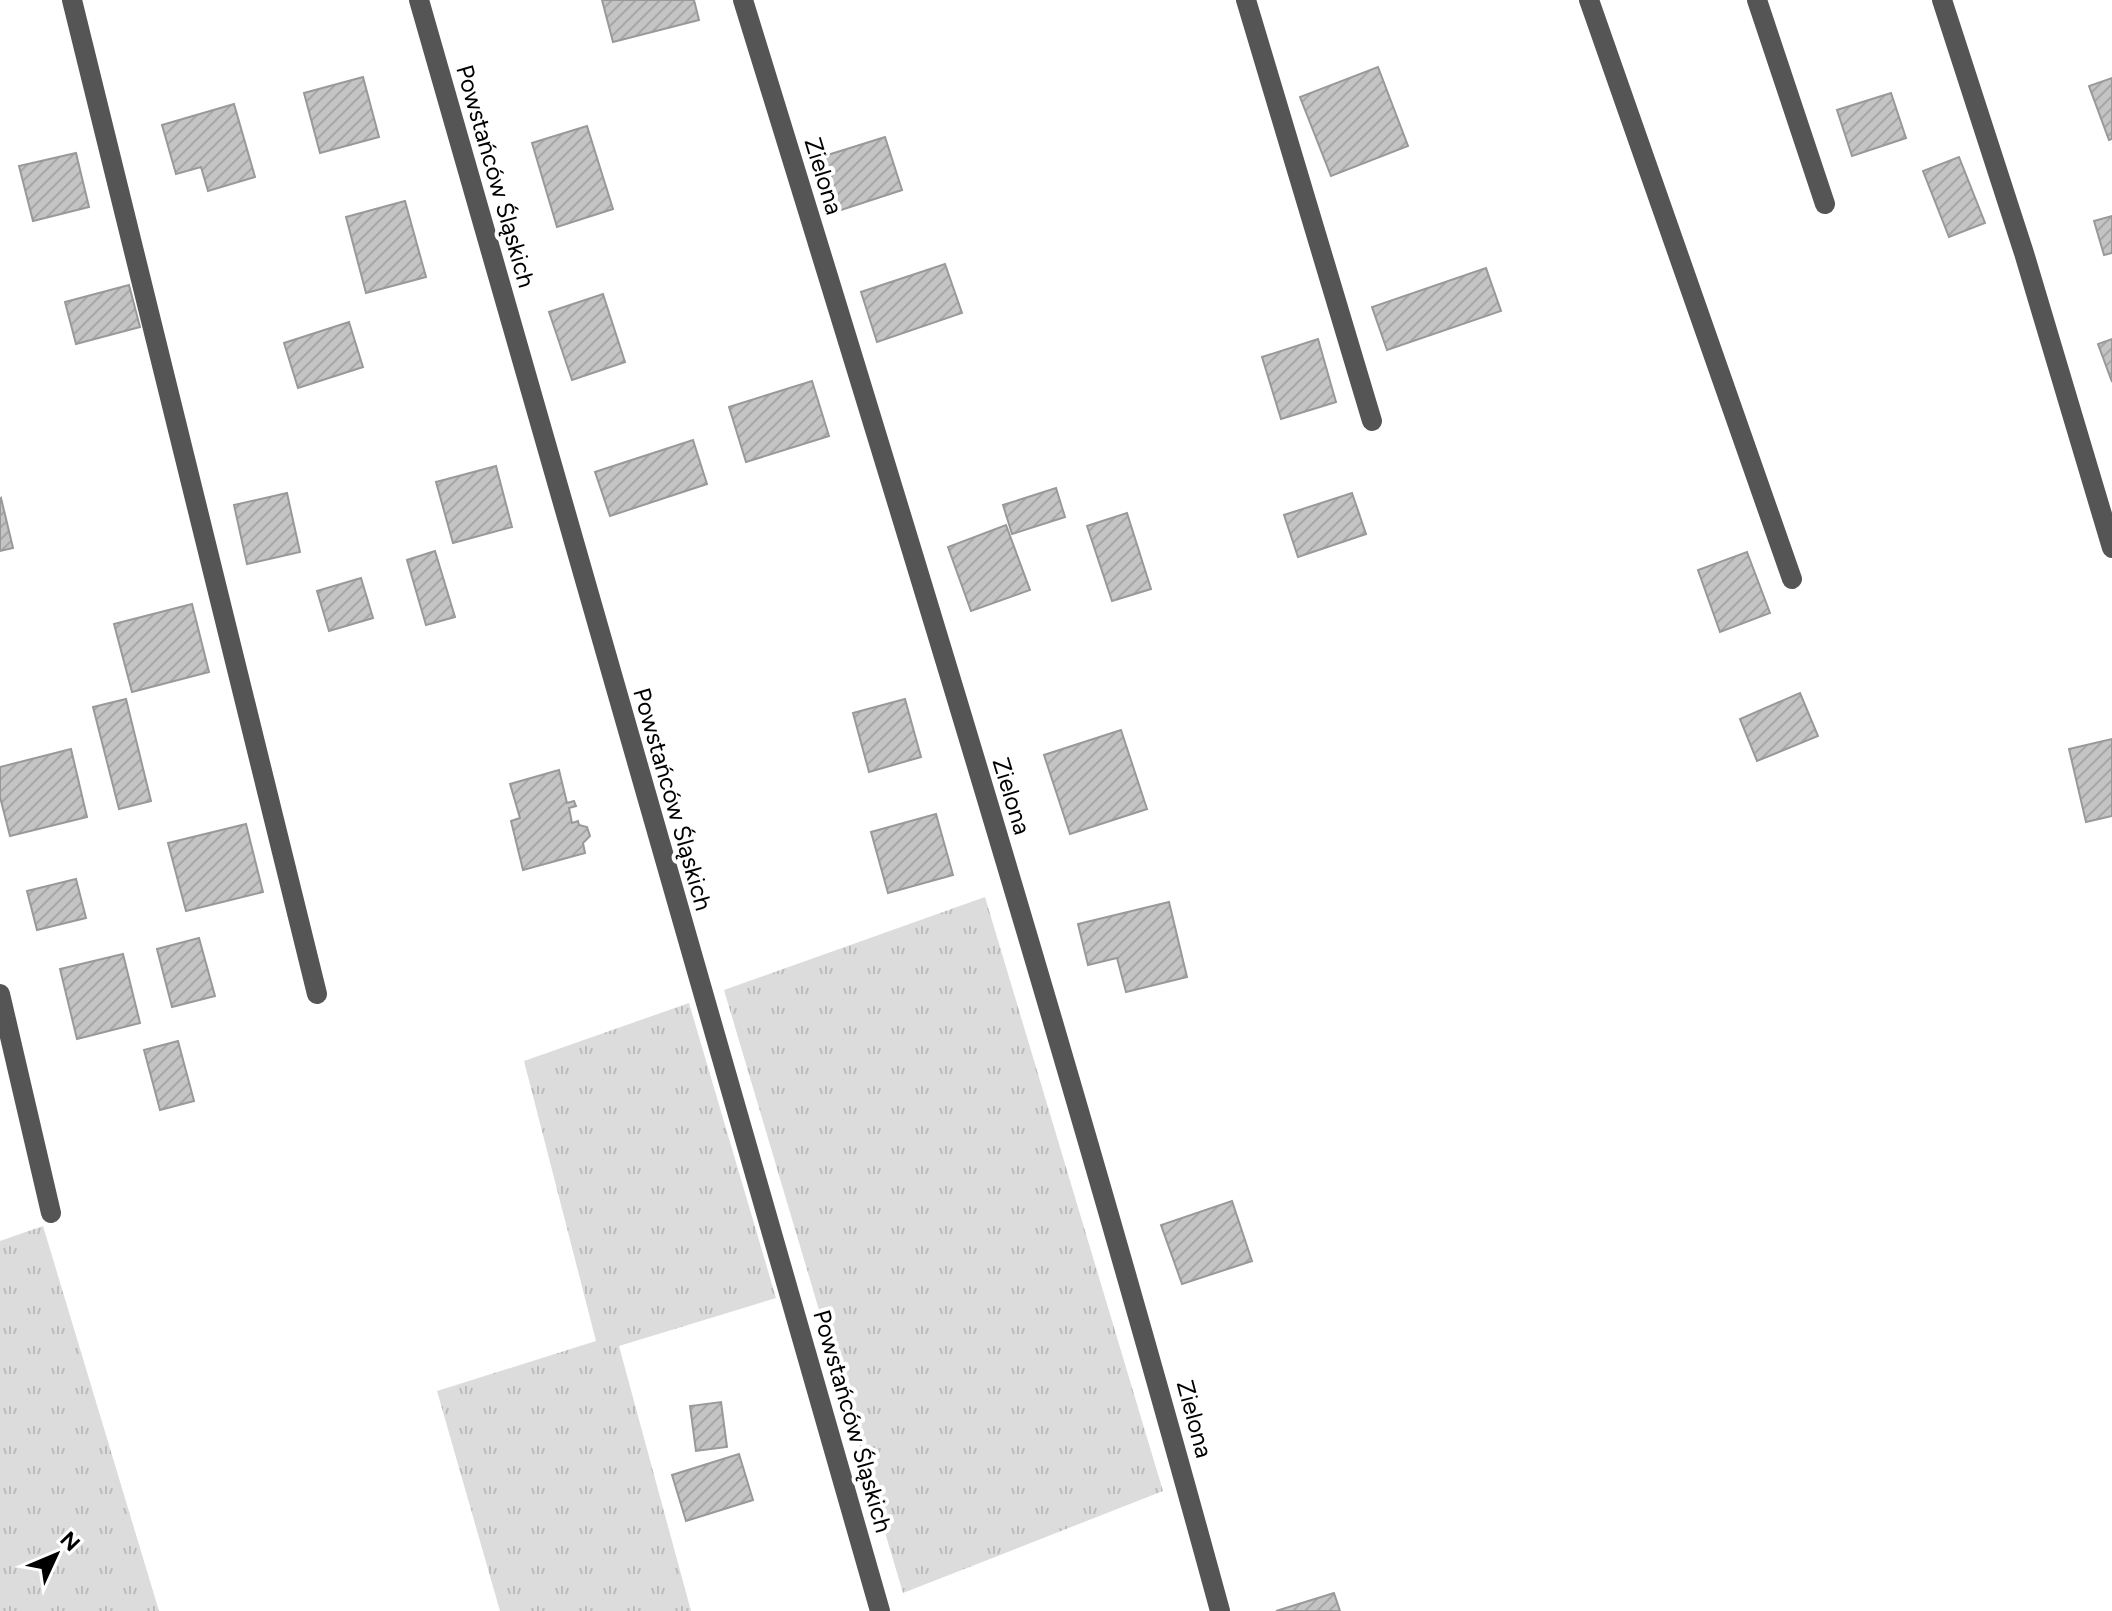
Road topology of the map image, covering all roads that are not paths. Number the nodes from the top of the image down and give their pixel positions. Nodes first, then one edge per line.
1 (72, 0) edge
2 (419, 0) edge
3 (743, 0) edge
4 (1246, 0) edge
5 (1589, 0) edge
6 (1757, 0) edge
7 (1942, 0) edge
8 (1825, 204) dead end
9 (1372, 421) dead end
10 (2112, 548) edge
11 (1792, 579) dead end
12 (0, 994) edge
13 (317, 994) dead end
14 (51, 1213) dead end
15 (880, 1611) edge
16 (1220, 1611) edge

1 - 13 street
2 - 15 street, Powstańców Śląskich
3 - 16 street, Zielona
4 - 9 street
5 - 11 street
6 - 8 street
7 - 10 street
12 - 14 street

